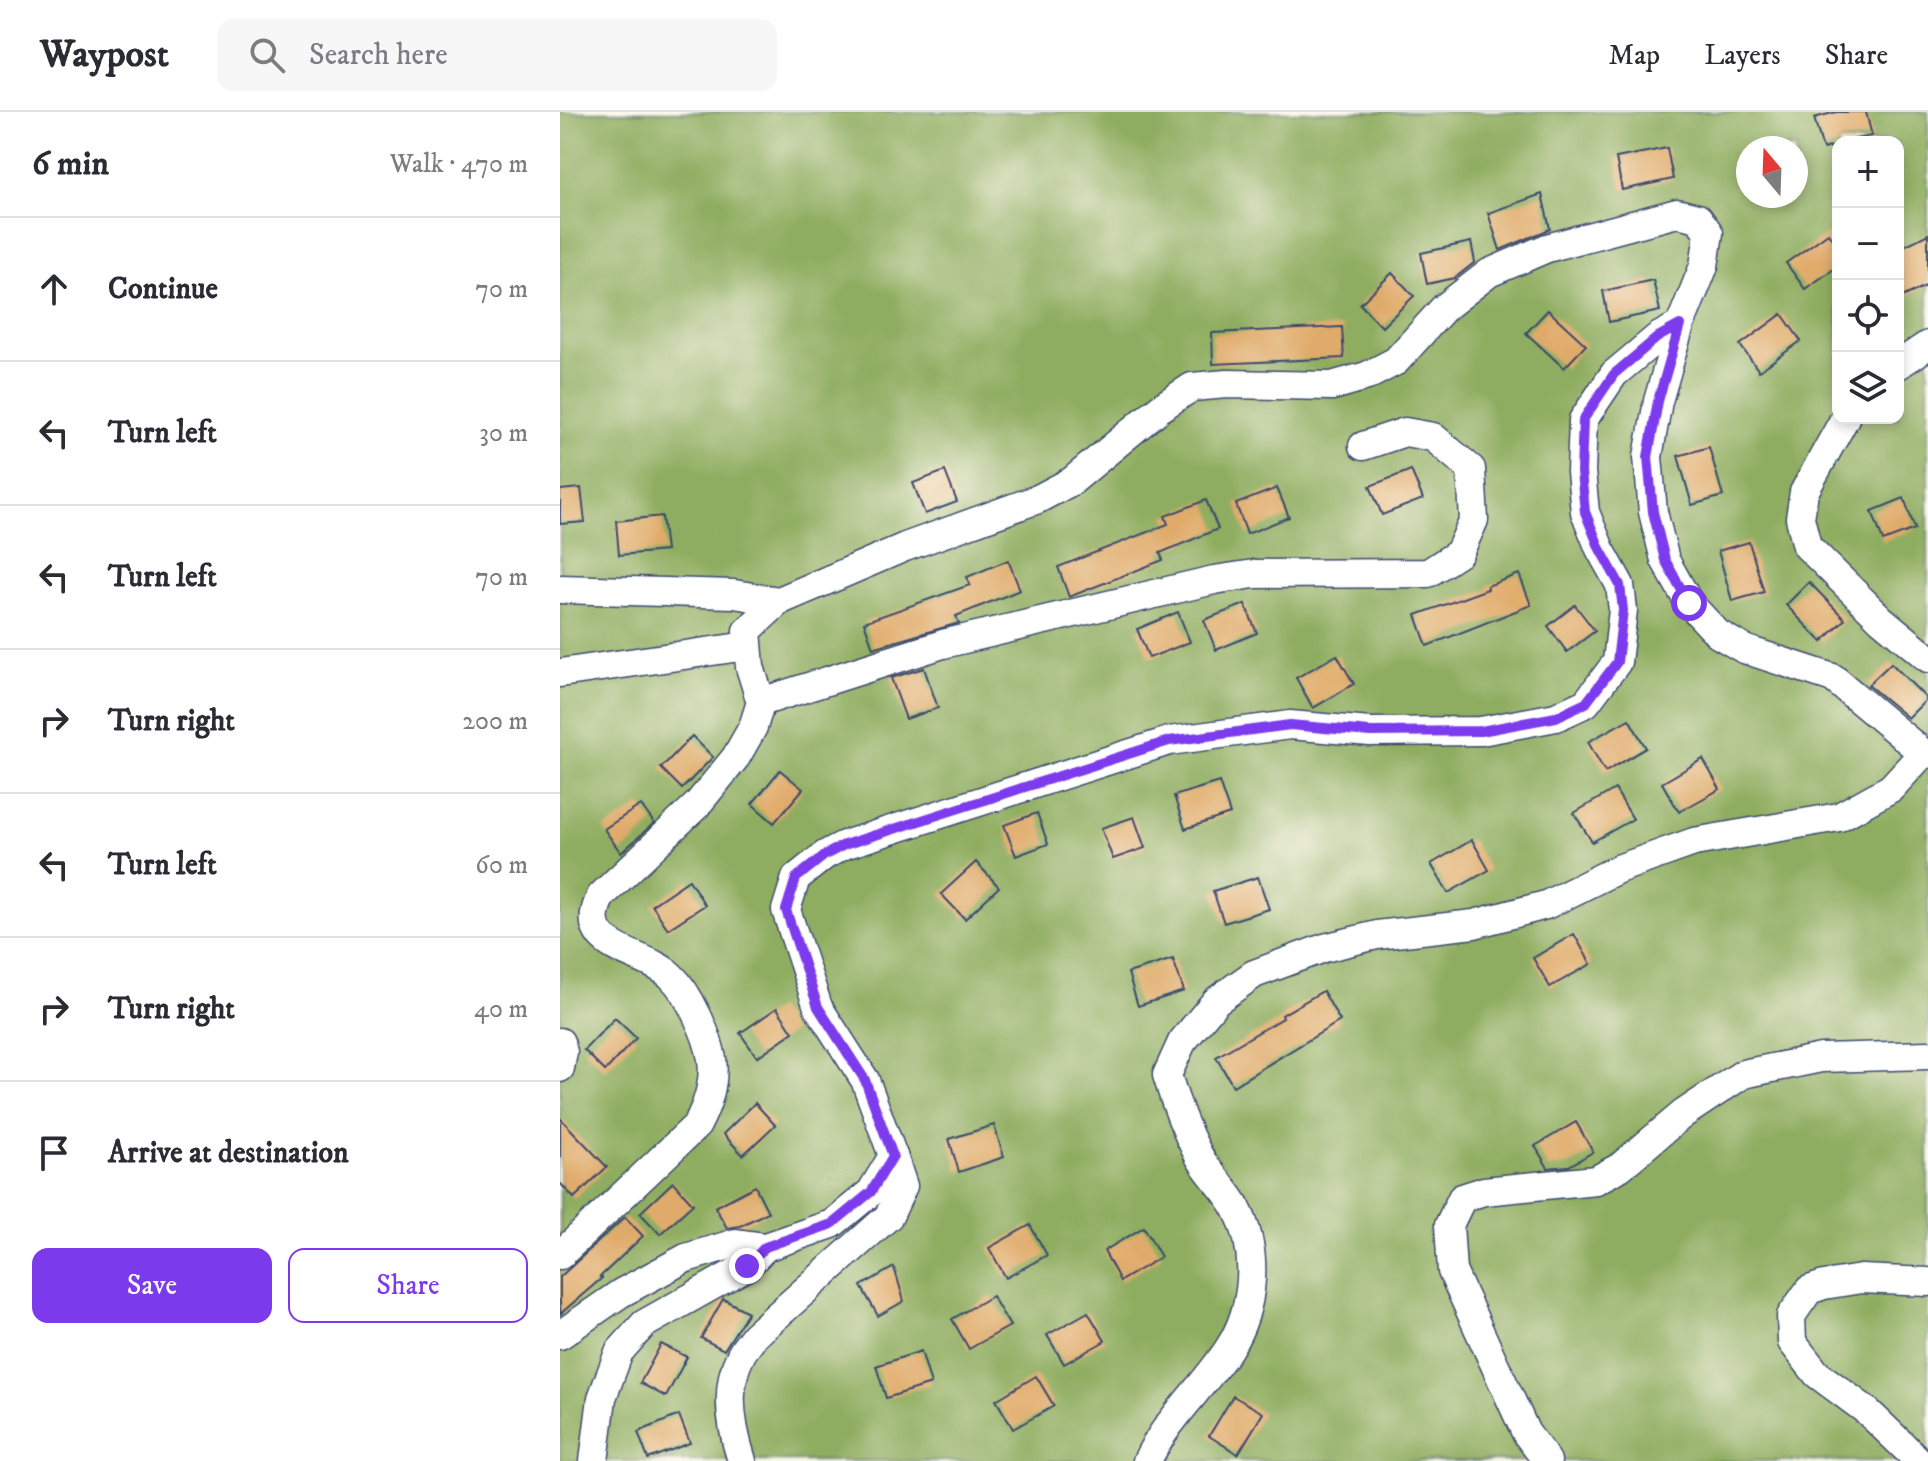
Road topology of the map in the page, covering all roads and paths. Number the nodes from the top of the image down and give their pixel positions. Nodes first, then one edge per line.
1 (1680, 325) junction
2 (1928, 345) edge
3 (1904, 361) edge
4 (1842, 424) edge
5 (1363, 446) dead end
6 (560, 589) edge
7 (779, 601) junction
8 (747, 646) junction
9 (1928, 658) edge
10 (560, 673) edge
11 (761, 702) junction
12 (1925, 753) edge
13 (560, 1042) edge
14 (1928, 1055) edge
15 (560, 1068) edge
16 (893, 1156) junction
17 (765, 1247) junction
18 (560, 1255) edge
19 (1928, 1282) edge
20 (560, 1335) edge
21 (594, 1461) edge
22 (742, 1461) edge
23 (1147, 1461) edge
24 (1547, 1461) edge
25 (1919, 1461) edge

1 - 7 street
1 - 12 street
1 - 16 street
2 - 3 street
4 - 9 street
5 - 11 street
6 - 7 street
7 - 8 street
8 - 10 street
8 - 11 street
11 - 18 street
12 - 23 street
13 - 15 street
14 - 24 street
16 - 17 street
16 - 22 street
17 - 20 street
17 - 21 street
19 - 25 street

